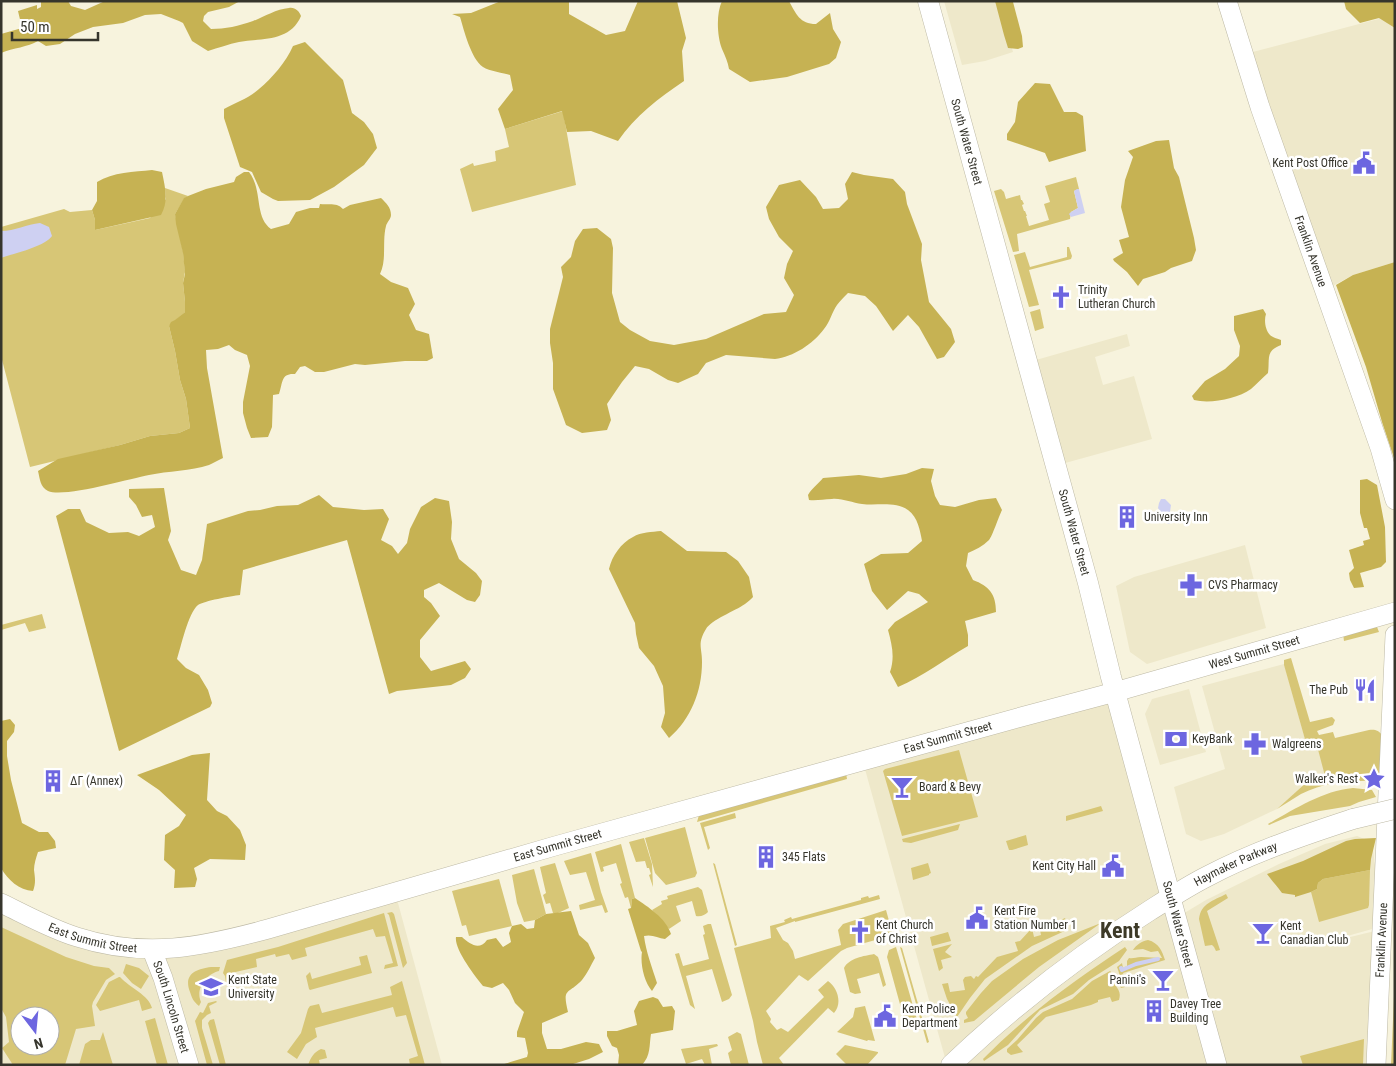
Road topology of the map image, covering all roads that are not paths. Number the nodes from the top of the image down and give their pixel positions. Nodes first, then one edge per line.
1 (928, 1) edge
2 (1227, 1) edge
3 (1395, 500) edge
4 (1395, 612) edge
5 (1395, 635) edge
6 (1115, 692) junction
7 (1395, 809) edge
8 (1171, 898) junction
9 (1, 903) edge
10 (152, 950) junction
11 (189, 1065) edge
12 (951, 1065) edge
13 (1217, 1065) edge
14 (1376, 1065) edge

1 - 6 main road, South Water Street
2 - 3 street, Franklin Avenue
4 - 6 street, West Summit Street
5 - 14 street, Franklin Avenue
6 - 8 main road, South Water Street
6 - 10 street, East Summit Street
7 - 8 main road, Haymaker Parkway, bridge
8 - 12 main road, Haymaker Parkway
8 - 13 street, South Water Street
9 - 10 street, East Summit Street
10 - 11 street, South Lincoln Street

